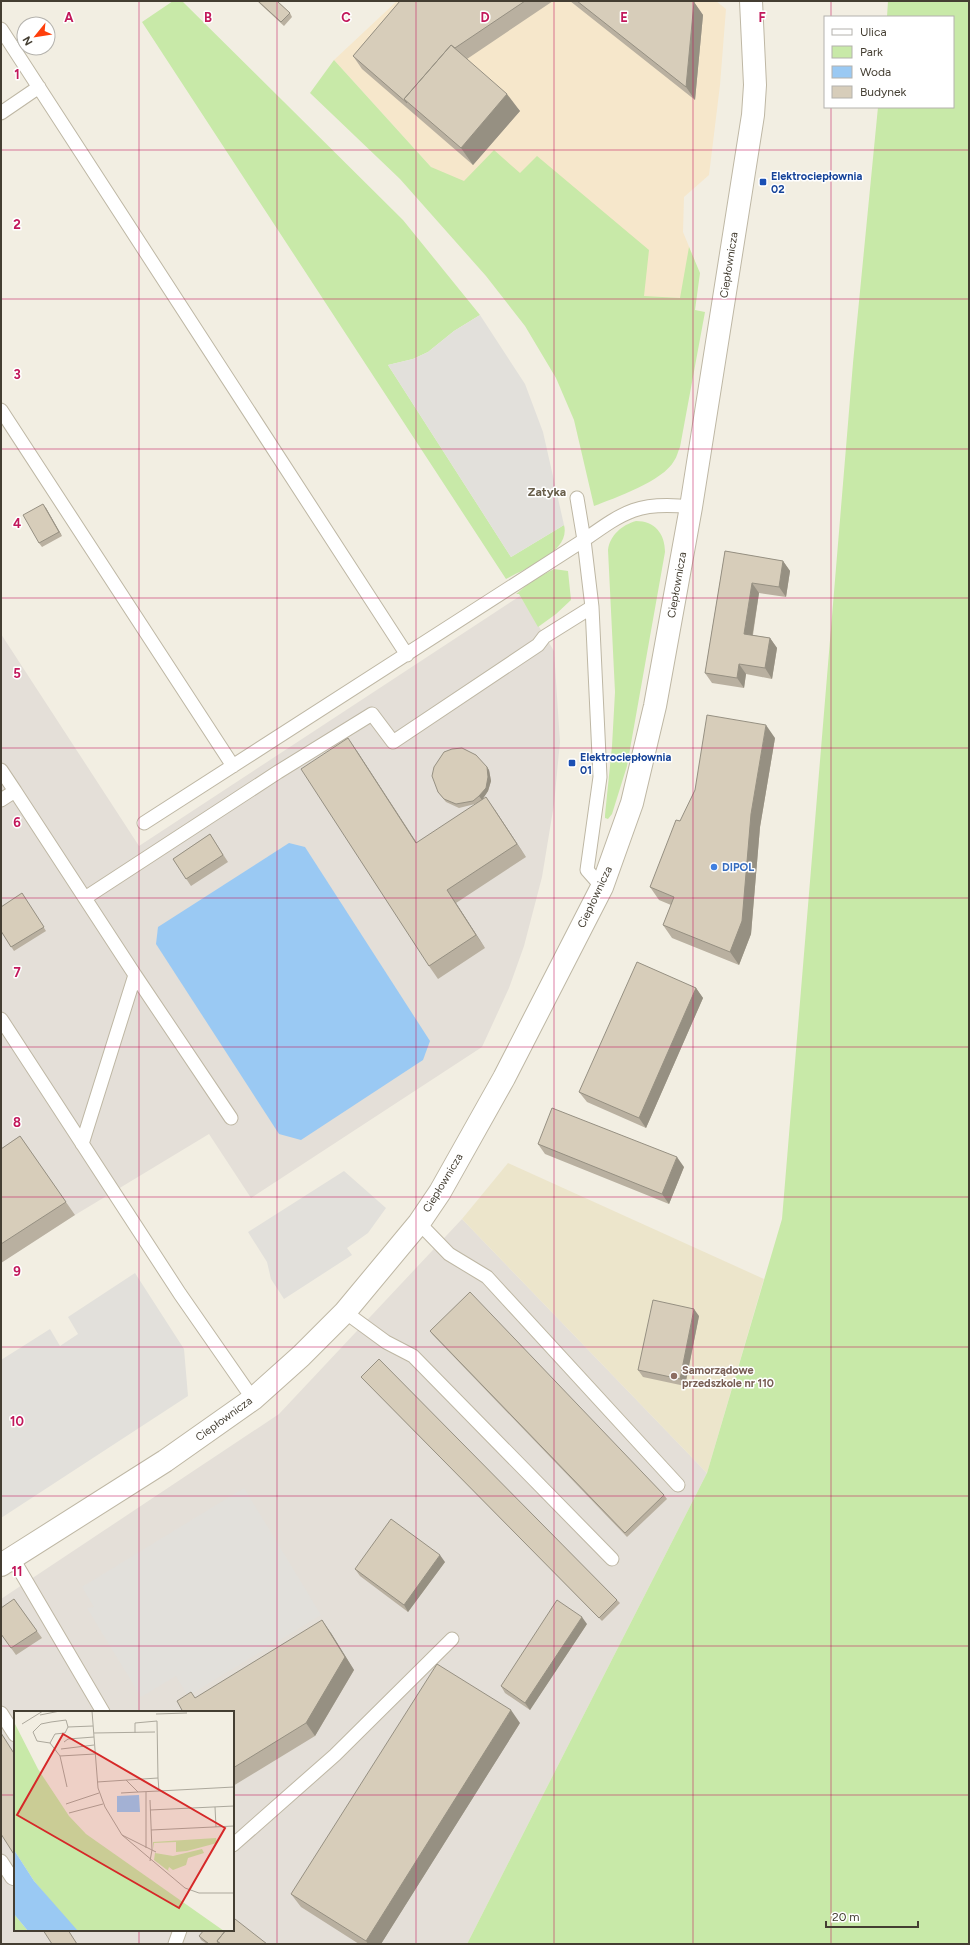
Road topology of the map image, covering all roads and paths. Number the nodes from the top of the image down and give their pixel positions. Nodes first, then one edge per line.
1 (751, 1) edge
2 (1, 29) edge
3 (39, 88) junction
4 (1, 113) edge
5 (1, 410) edge
6 (577, 498) dead end
7 (691, 507) junction
8 (584, 540) junction
9 (592, 607) junction
10 (407, 655) junction
11 (233, 766) junction
12 (1, 770) edge
13 (14, 791) junction
14 (1, 800) edge
15 (144, 823) dead end
16 (602, 887) junction
17 (85, 898) junction
18 (134, 975) junction
19 (1, 1019) edge
20 (231, 1118) dead end
21 (82, 1144) junction
22 (419, 1223) junction
23 (345, 1312) junction
24 (253, 1399) junction
25 (678, 1485) dead end
26 (612, 1559) dead end
27 (7, 1561) edge
28 (452, 1639) dead end
29 (102, 1711) edge
30 (1, 1713) edge
31 (14, 1733) edge
32 (234, 1844) edge
33 (1, 1861) edge
34 (14, 1879) edge
35 (180, 1931) edge
36 (175, 1944) edge

1 - 7 street, Ciepłownicza
2 - 3 lane
3 - 4 lane
3 - 10 lane
5 - 11 lane
6 - 8 lane
7 - 8 lane
7 - 16 street, Ciepłownicza
8 - 9 lane
8 - 10 lane
9 - 16 lane
9 - 17 lane
10 - 11 lane
11 - 15 lane
12 - 13 lane
13 - 14 lane
13 - 17 lane
16 - 22 street, Ciepłownicza
17 - 18 lane
18 - 20 lane
18 - 21 lane
19 - 21 lane
21 - 24 lane
22 - 23 street, Ciepłownicza
22 - 25 lane
23 - 24 street, Ciepłownicza
23 - 26 lane
24 - 27 street, Ciepłownicza
27 - 29 lane
28 - 32 lane
30 - 31 lane
33 - 34 lane
35 - 36 lane

